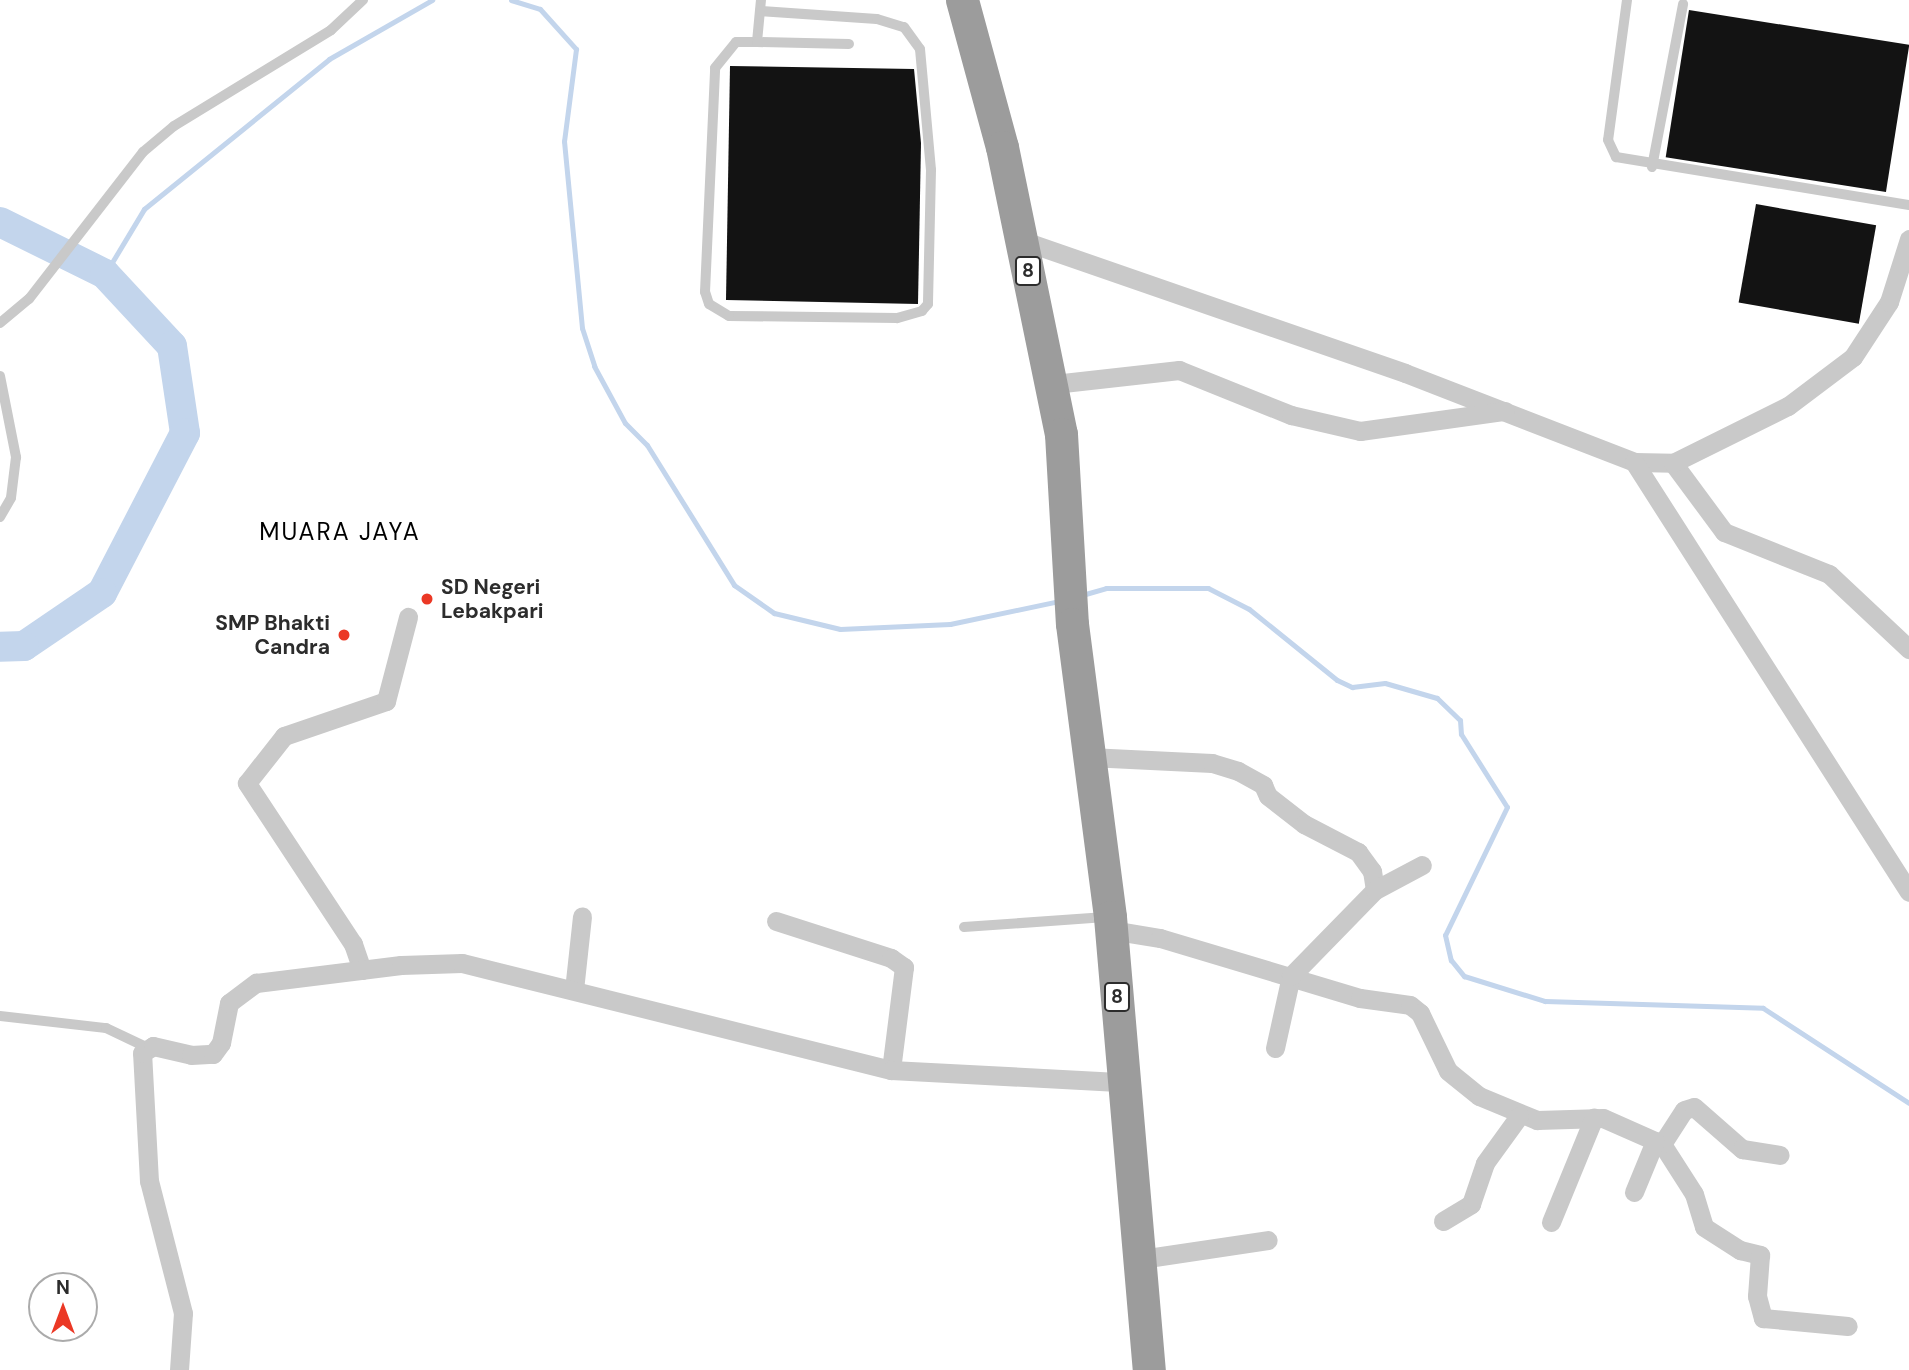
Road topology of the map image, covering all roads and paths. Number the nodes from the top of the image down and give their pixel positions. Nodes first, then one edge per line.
1 (363, 0) edge
2 (962, 0) edge
3 (1627, 0) edge
4 (1683, 4) dead end
5 (760, 5) edge
6 (757, 42) junction
7 (849, 44) dead end
8 (1652, 167) junction
9 (1909, 205) edge
10 (1909, 239) edge
11 (1021, 240) junction
12 (0, 323) edge
13 (0, 376) edge
14 (1054, 384) junction
15 (1507, 411) junction
16 (1634, 462) junction
17 (1673, 463) junction
18 (0, 517) edge
19 (408, 617) dead end
20 (1909, 649) edge
21 (1089, 757) junction
22 (1422, 865) dead end
23 (1375, 890) junction
24 (1909, 892) edge
25 (582, 916) dead end
26 (776, 920) dead end
27 (1111, 923) junction
28 (964, 927) dead end
29 (362, 970) junction
30 (1292, 976) junction
31 (574, 990) junction
32 (0, 1016) edge
33 (146, 1048) junction
34 (1275, 1048) dead end
35 (891, 1070) junction
36 (1124, 1082) junction
37 (1519, 1116) junction
38 (1594, 1117) junction
39 (1659, 1142) junction
40 (1780, 1155) dead end
41 (1634, 1192) dead end
42 (1443, 1221) dead end
43 (1551, 1222) dead end
44 (1268, 1240) dead end
45 (1141, 1259) junction
46 (1848, 1326) dead end
47 (179, 1370) edge
48 (1149, 1370) edge

1 - 12 lane
2 - 11 highway, 8
3 - 8 lane
4 - 8 lane
5 - 6 lane
5 - 6 lane
6 - 7 lane
8 - 9 lane
10 - 17 street
11 - 14 highway, 8
11 - 15 street
13 - 18 lane
14 - 15 street
14 - 21 highway, 8
15 - 16 street
16 - 17 street
16 - 24 street
17 - 20 street
19 - 29 street
21 - 23 street
21 - 27 highway, 8
22 - 23 street
23 - 30 street
25 - 31 street
26 - 35 street
27 - 28 lane
27 - 30 street
27 - 36 highway, 8
29 - 31 street
29 - 33 street
30 - 34 street
30 - 37 street
31 - 35 street
32 - 33 lane
33 - 47 street
35 - 36 street
36 - 45 highway, 8
37 - 38 street
37 - 42 street
38 - 39 street
38 - 43 street
39 - 40 street
39 - 41 street
39 - 46 street
44 - 45 street
45 - 48 highway, 8

